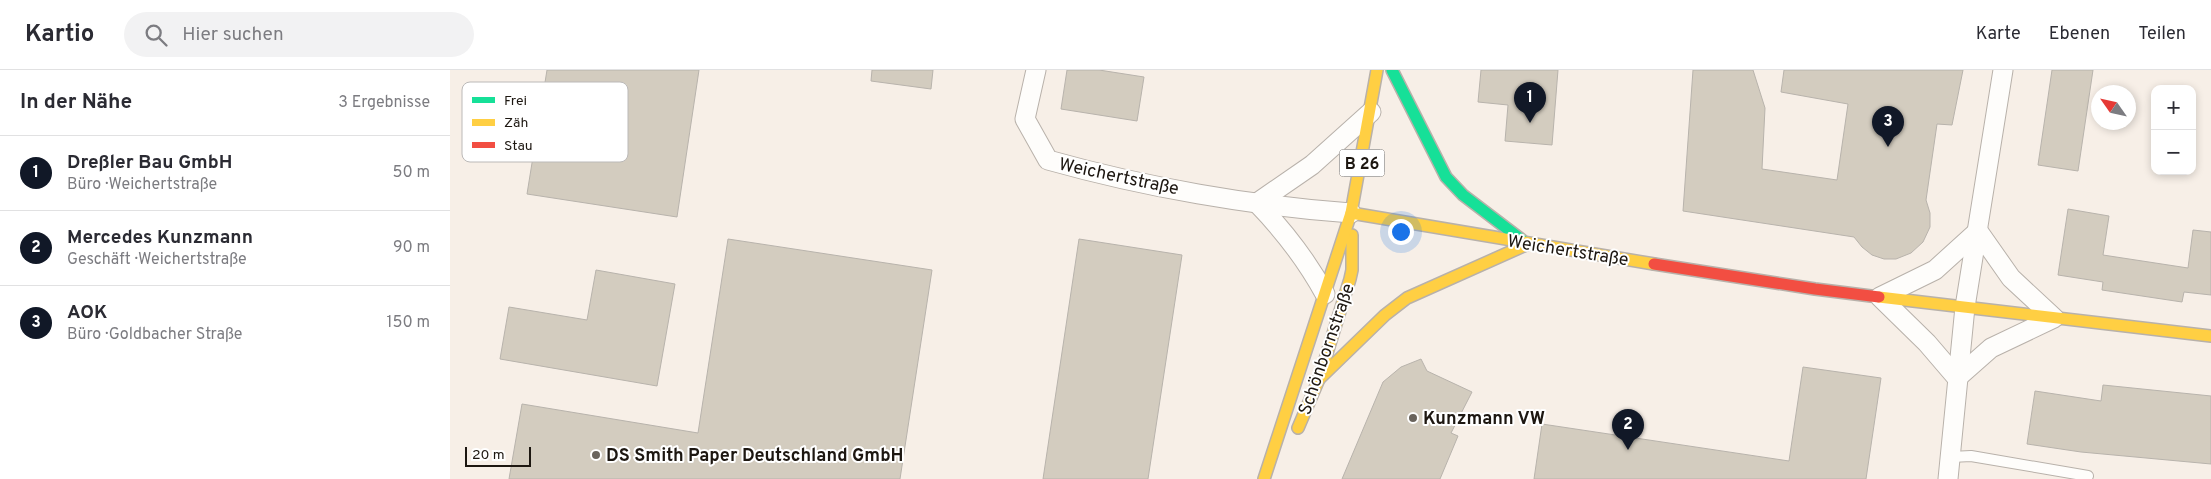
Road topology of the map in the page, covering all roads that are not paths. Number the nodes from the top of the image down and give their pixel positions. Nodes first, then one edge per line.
1 (1036, 70) edge
2 (1377, 70) edge
3 (1392, 70) edge
4 (2003, 70) edge
5 (1371, 112) junction
6 (1257, 203) junction
7 (1351, 213) junction
8 (1978, 231) junction
9 (1528, 244) junction
10 (1324, 294) junction
11 (1880, 297) junction
12 (1965, 308) junction
13 (2054, 318) junction
14 (2211, 336) edge
15 (1957, 378) junction
16 (1319, 379) junction
17 (1292, 440) dead end
18 (1951, 457) junction
19 (1282, 464) dead end
20 (2088, 476) dead end
21 (1264, 479) edge
22 (1275, 479) edge
23 (1948, 479) edge

1 - 6 street, Weichertstraße
2 - 5 main road, Schönbornstraße / B 26
3 - 9 main road
4 - 8 street
5 - 6 street
5 - 7 main road, Schönbornstraße / B 26
6 - 7 street, Weichertstraße
6 - 10 street
7 - 9 main road, Weichertstraße
7 - 10 main road, Schönbornstraße
7 - 16 main road, Schönbornstraße
8 - 11 street
8 - 12 street
8 - 13 street
9 - 11 main road, Weichertstraße
9 - 16 main road
10 - 21 main road, Schönbornstraße
11 - 12 main road, Weichertstraße
11 - 15 street
12 - 13 main road, Weichertstraße
12 - 15 street
13 - 14 main road, Weichertstraße
13 - 15 street
15 - 18 street
16 - 17 main road, Schönbornstraße
18 - 20 lane
18 - 23 street
19 - 22 main road

